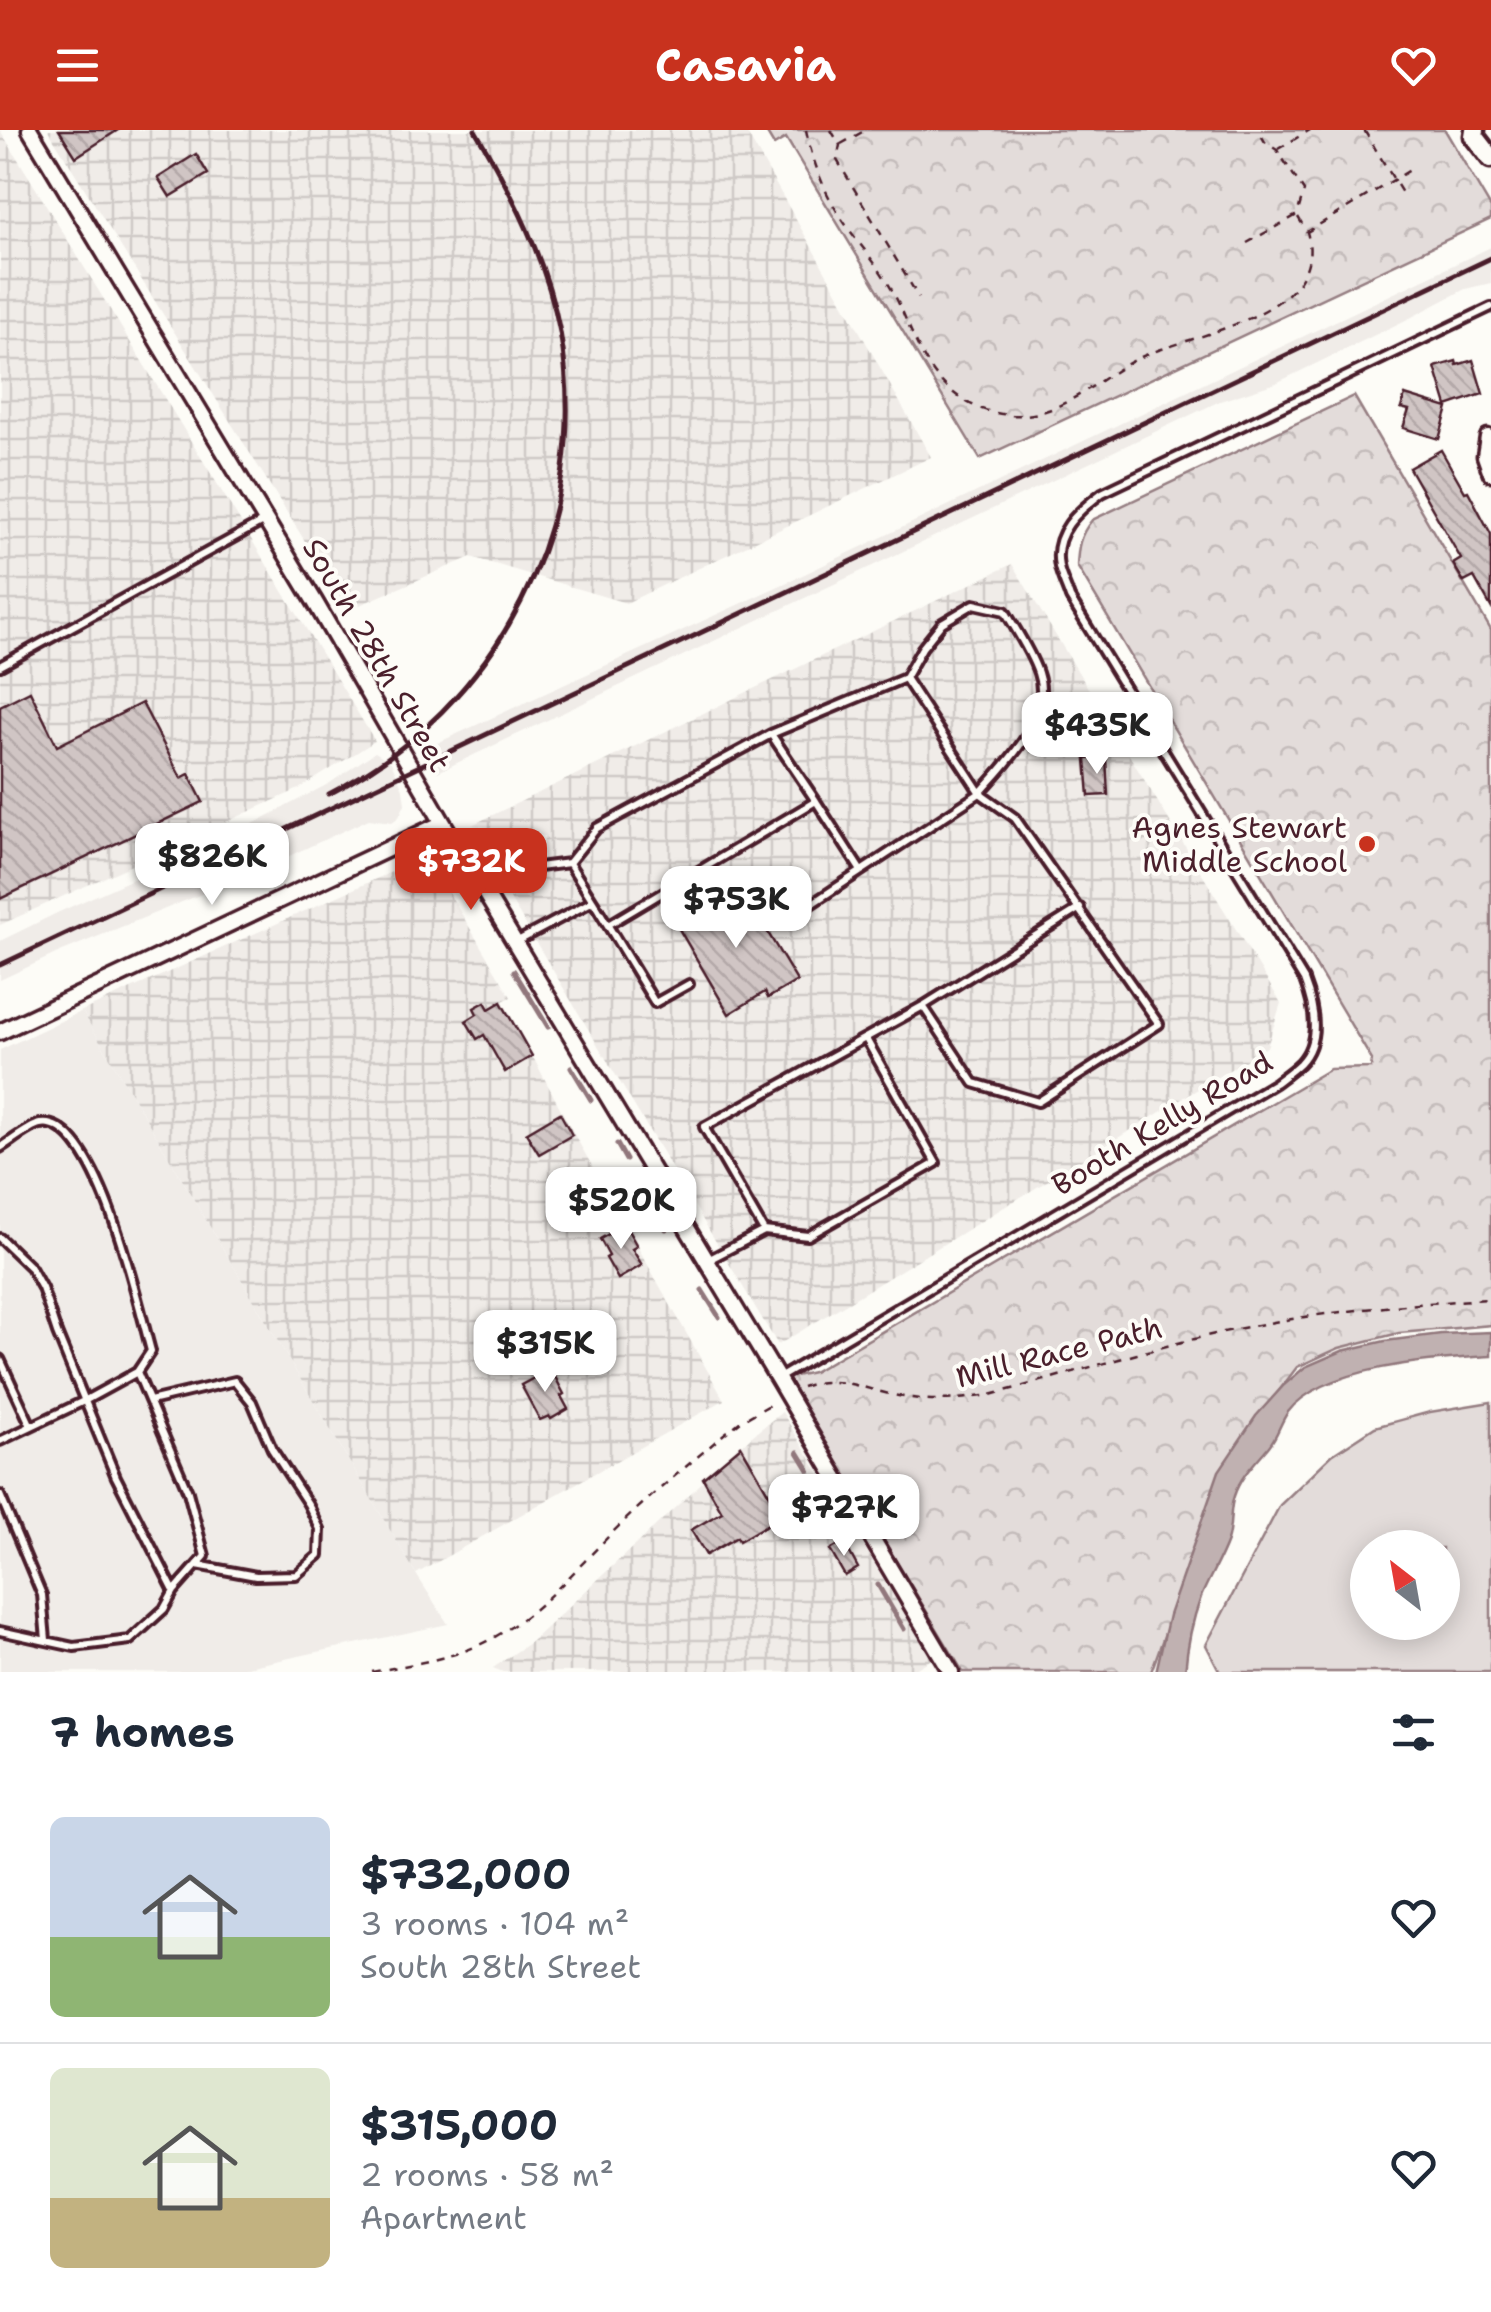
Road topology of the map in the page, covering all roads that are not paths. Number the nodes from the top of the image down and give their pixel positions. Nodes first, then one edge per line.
1 (30, 130) edge
2 (1475, 130) edge
3 (1491, 158) edge
4 (1491, 307) edge
5 (1488, 437) dead end
6 (1491, 472) edge
7 (266, 520) junction
8 (0, 666) edge
9 (904, 678) junction
10 (771, 734) junction
11 (980, 794) junction
12 (816, 801) junction
13 (443, 824) junction
14 (569, 863) junction
15 (861, 872) junction
16 (476, 878) junction
17 (592, 901) junction
18 (1080, 908) junction
19 (790, 918) dead end
20 (608, 925) junction
21 (515, 942) junction
22 (689, 984) dead end
23 (923, 1006) junction
24 (0, 1032) edge
25 (866, 1038) junction
26 (0, 1148) edge
27 (764, 1230) junction
28 (0, 1238) edge
29 (707, 1261) junction
30 (0, 1359) edge
31 (138, 1372) junction
32 (778, 1379) junction
33 (86, 1400) junction
34 (150, 1401) junction
35 (31, 1426) junction
36 (0, 1441) edge
37 (0, 1495) edge
38 (197, 1565) junction
39 (174, 1590) junction
40 (0, 1631) edge
41 (46, 1640) junction
42 (951, 1672) edge

1 - 7 street, South 28th Street
2 - 3 street
4 - 32 lane, Booth Kelly Road
5 - 6 street
7 - 8 lane
7 - 13 street, South 28th Street
9 - 10 lane
9 - 11 lane
9 - 11 lane
10 - 12 lane
10 - 14 lane
11 - 15 lane
11 - 18 lane
12 - 15 lane
12 - 20 lane
13 - 16 street, South 28th Street
13 - 24 street
14 - 16 lane
14 - 17 lane
15 - 19 lane
16 - 21 street, South 28th Street
17 - 20 lane
17 - 21 lane
18 - 23 lane
18 - 23 lane
20 - 22 lane
21 - 29 street, South 28th Street
23 - 25 lane
25 - 27 lane
25 - 27 lane
26 - 31 lane
27 - 29 lane
28 - 33 lane
29 - 32 street, South 28th Street
30 - 35 lane
31 - 33 lane
31 - 34 lane
32 - 42 street, South 28th Street
33 - 35 lane
33 - 39 lane
34 - 38 lane
34 - 38 lane
35 - 36 lane
37 - 41 lane
38 - 39 lane
39 - 41 lane
40 - 41 lane

